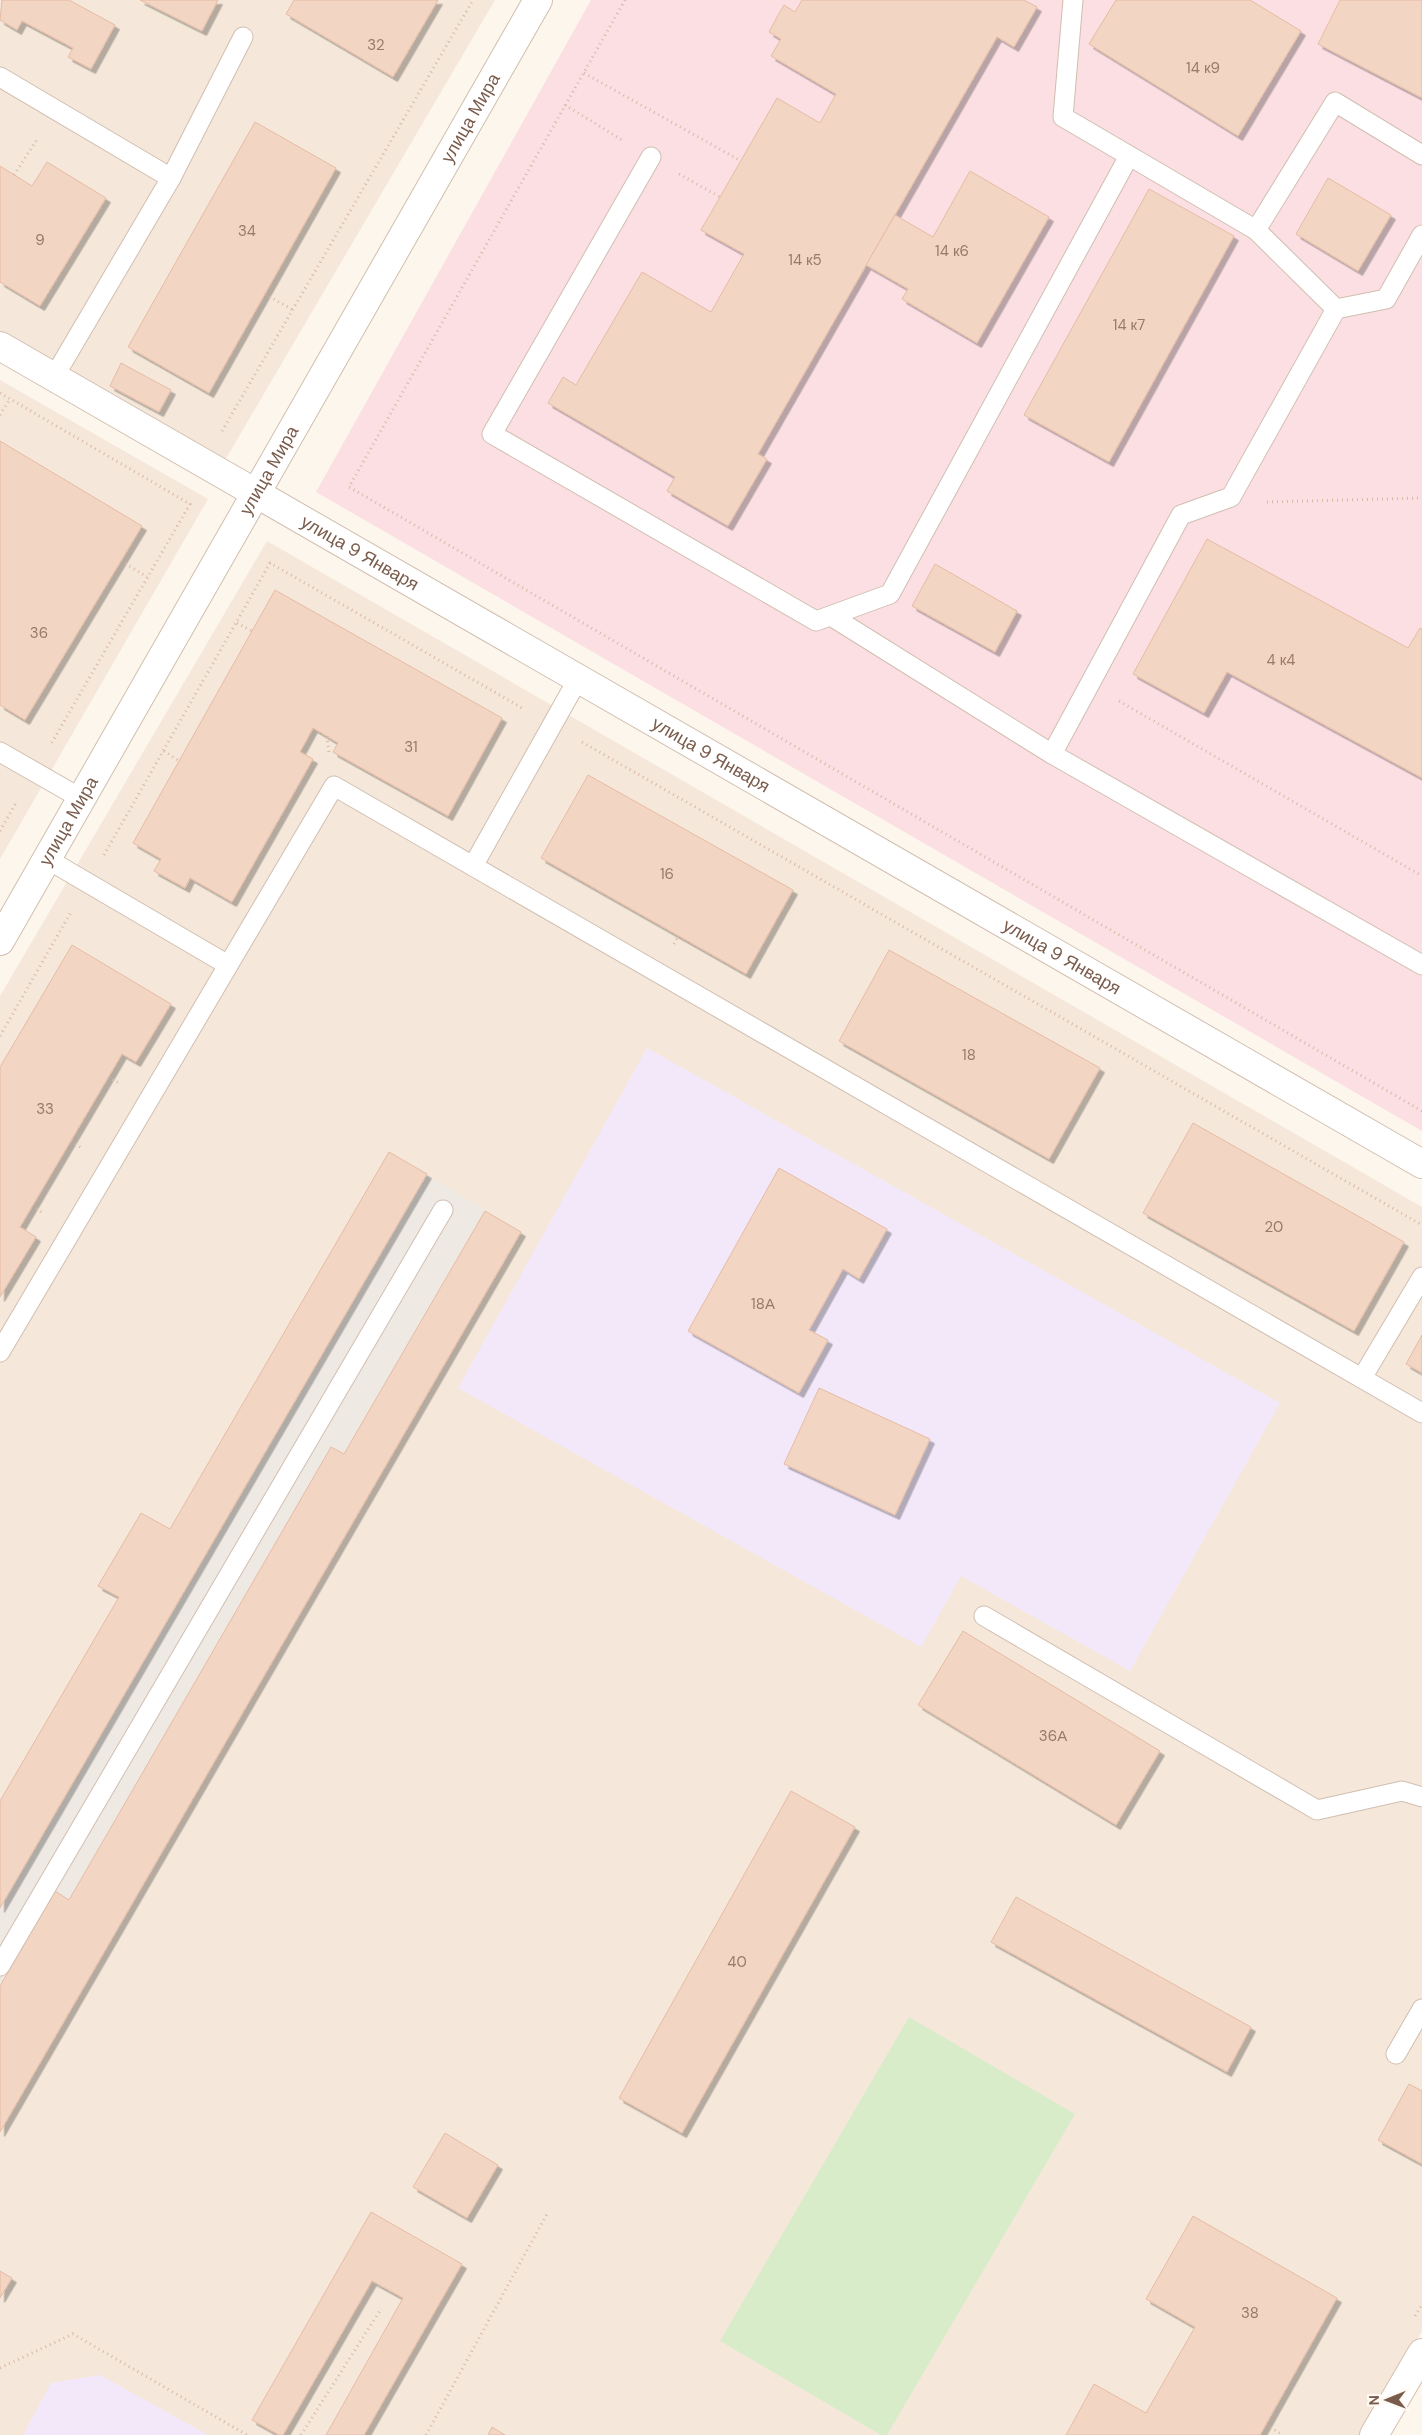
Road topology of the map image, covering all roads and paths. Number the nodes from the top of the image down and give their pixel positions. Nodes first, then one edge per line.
1 (473, 0) edge
2 (538, 0) edge
3 (625, 0) edge
4 (1073, 0) edge
5 (243, 37) dead end
6 (584, 73) junction
7 (0, 77) edge
8 (56, 110) junction
9 (1422, 154) edge
10 (1129, 156) junction
11 (651, 157) dead end
12 (741, 161) dead end
13 (14, 175) dead end
14 (171, 178) junction
15 (1256, 230) junction
16 (1422, 235) edge
17 (265, 294) dead end
18 (1336, 309) junction
19 (293, 310) junction
20 (0, 346) edge
21 (54, 377) junction
22 (0, 393) edge
23 (10, 399) junction
24 (0, 415) edge
25 (220, 435) dead end
26 (256, 495) junction
27 (1231, 498) junction
28 (1422, 498) edge
29 (121, 562) dead end
30 (147, 577) junction
31 (831, 616) junction
32 (236, 622) junction
33 (252, 631) dead end
34 (578, 679) junction
35 (1090, 684) junction
36 (552, 725) junction
37 (164, 751) junction
38 (0, 752) edge
39 (1052, 754) junction
40 (179, 761) dead end
41 (34, 772) junction
42 (82, 799) junction
43 (0, 831) edge
44 (47, 859) junction
45 (473, 866) junction
46 (1422, 876) edge
47 (88, 883) junction
48 (0, 940) edge
49 (228, 965) junction
50 (1422, 965) edge
51 (0, 1036) edge
52 (1422, 1111) edge
53 (1422, 1164) edge
54 (443, 1210) dead end
55 (1422, 1225) edge
56 (1422, 1277) edge
57 (0, 1352) edge
58 (1362, 1378) junction
59 (1422, 1413) edge
60 (984, 1616) dead end
61 (1422, 1797) edge
62 (0, 1966) edge
63 (1422, 2009) edge
64 (1396, 2054) dead end
65 (548, 2212) dead end
66 (381, 2309) dead end
67 (1422, 2353) edge
68 (0, 2368) edge
69 (1266, 2424) dead end
70 (247, 2435) edge
71 (301, 2435) edge
72 (426, 2435) edge
73 (1283, 2435) edge
74 (1374, 2435) edge

1 - 19 path
2 - 26 street, улица Мира
3 - 6 path
4 - 10 lane
5 - 14 lane
6 - 12 path
6 - 52 path
7 - 8 lane
8 - 13 path
8 - 14 lane
9 - 15 lane
10 - 15 lane
10 - 31 lane
11 - 31 lane
14 - 21 lane
15 - 18 lane
16 - 18 lane
17 - 19 path
18 - 27 lane
19 - 25 path
20 - 21 street, улица 9 Января
21 - 26 street, улица 9 Января
22 - 23 path
23 - 24 path
23 - 30 path
26 - 34 street, улица 9 Января
26 - 42 street, улица Мира
27 - 28 path
27 - 35 lane
29 - 30 path
30 - 41 path
31 - 39 lane
32 - 33 path
32 - 36 path
32 - 37 path
34 - 36 lane
34 - 53 street, улица 9 Января
35 - 39 lane
35 - 46 path
36 - 45 lane
36 - 55 path
37 - 40 path
37 - 47 path
38 - 41 lane
39 - 50 lane
41 - 42 lane
41 - 43 path
42 - 44 street, улица Мира
44 - 47 lane
44 - 48 street, улица Мира
45 - 49 lane
45 - 58 lane
47 - 49 lane
47 - 51 path
49 - 57 lane
54 - 62 lane
56 - 58 lane
58 - 59 lane
60 - 61 lane
63 - 64 lane
65 - 72 path
66 - 71 path
67 - 74 street
68 - 70 path
69 - 73 path

